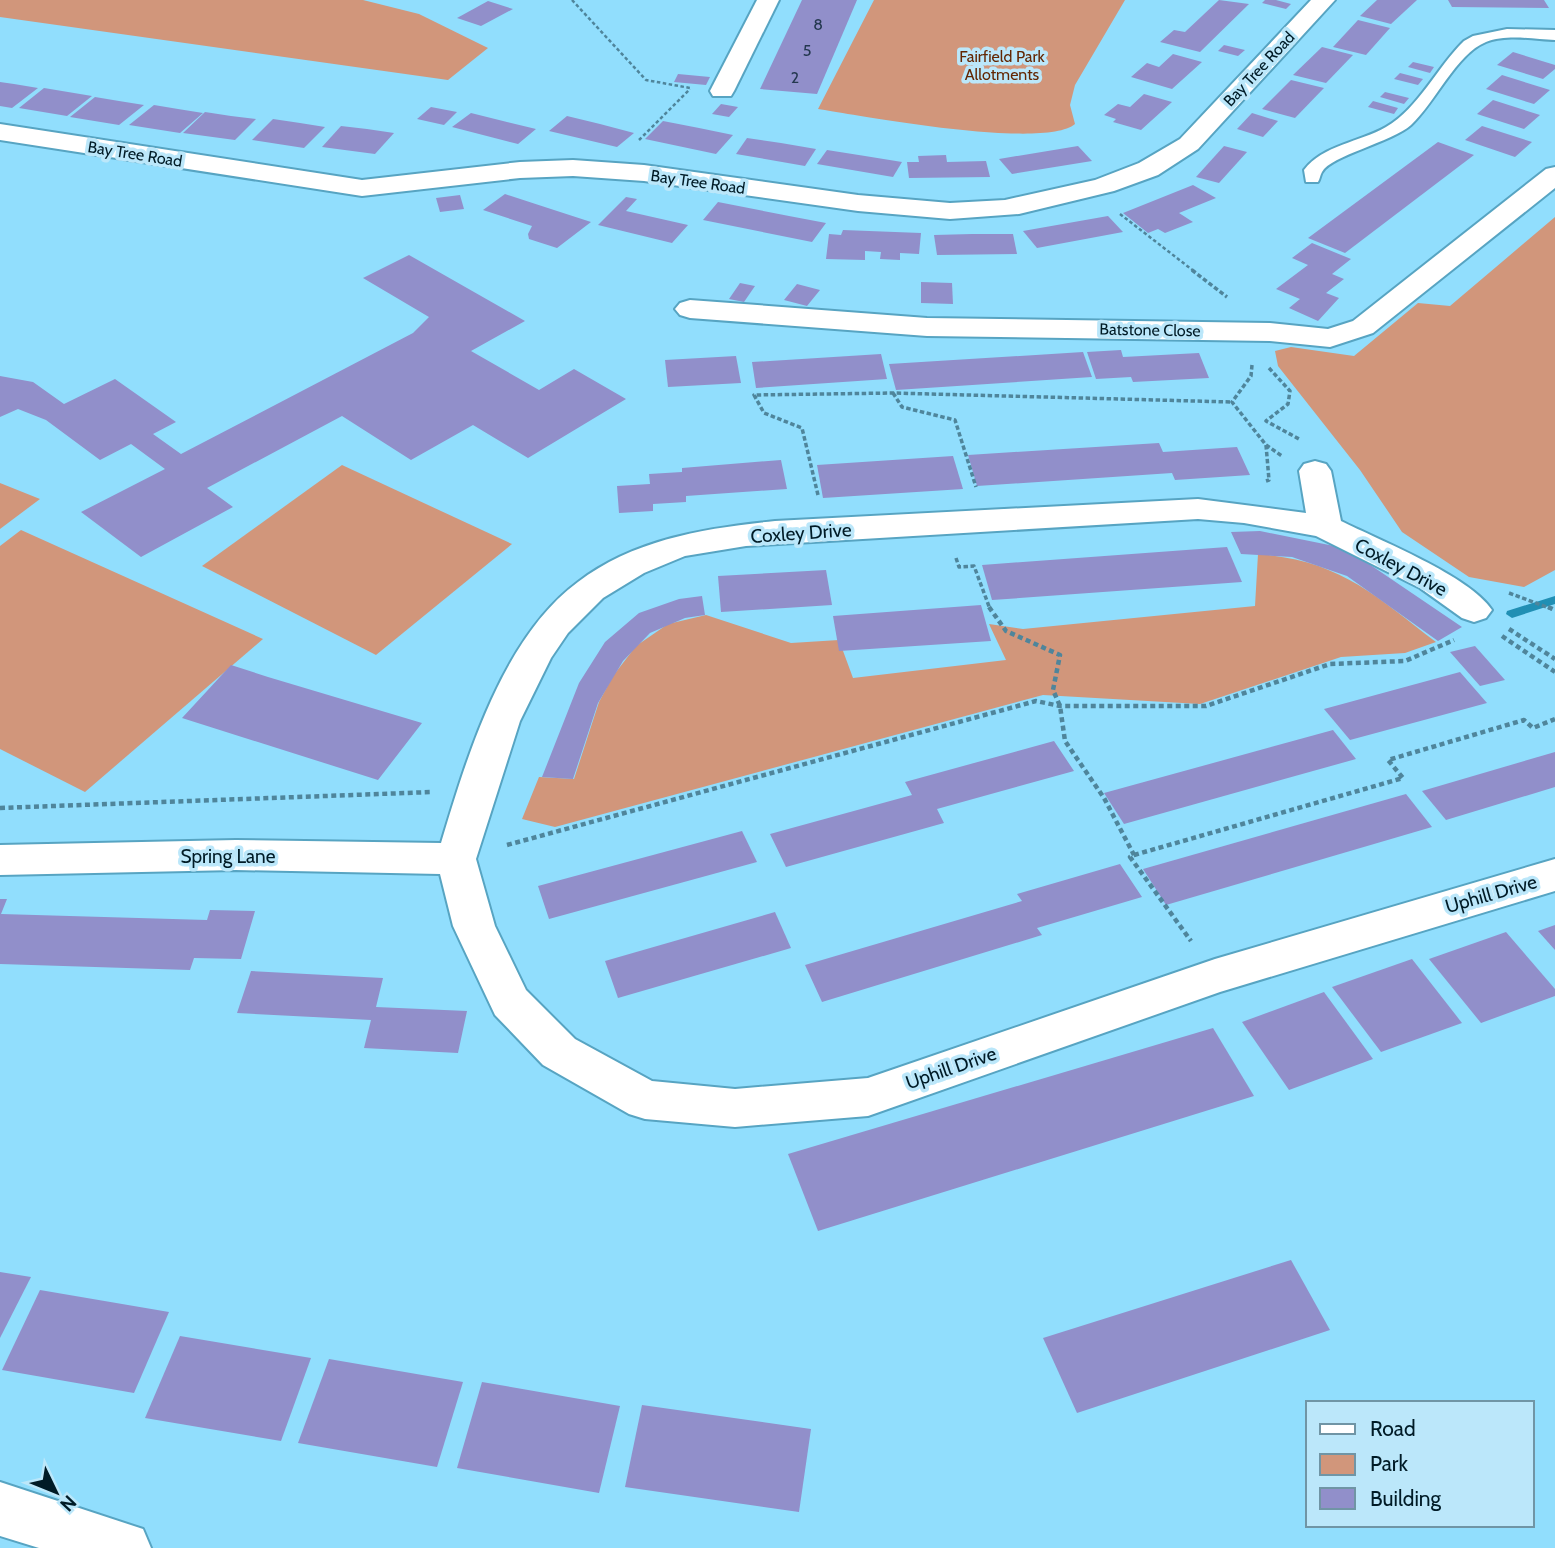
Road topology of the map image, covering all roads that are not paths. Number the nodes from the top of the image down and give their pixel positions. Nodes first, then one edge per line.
1 (768, 0) edge
2 (1324, 0) edge
3 (1555, 35) edge
4 (722, 91) road end
5 (0, 132) edge
6 (1555, 175) edge
7 (1312, 178) dead end
8 (690, 309) dead end
9 (1315, 471) road end
10 (1325, 527) junction
11 (1469, 623) road end
12 (456, 859) junction
13 (0, 860) edge
14 (1555, 876) edge
15 (0, 1509) edge
16 (124, 1548) edge

1 - 4 street
2 - 5 street, Bay Tree Road
3 - 7 lane
6 - 8 street, Batstone Close
9 - 10 street
10 - 11 street, Coxley Drive
10 - 12 street, Coxley Drive
12 - 13 street, Spring Lane
12 - 14 street, Uphill Drive
15 - 16 street

